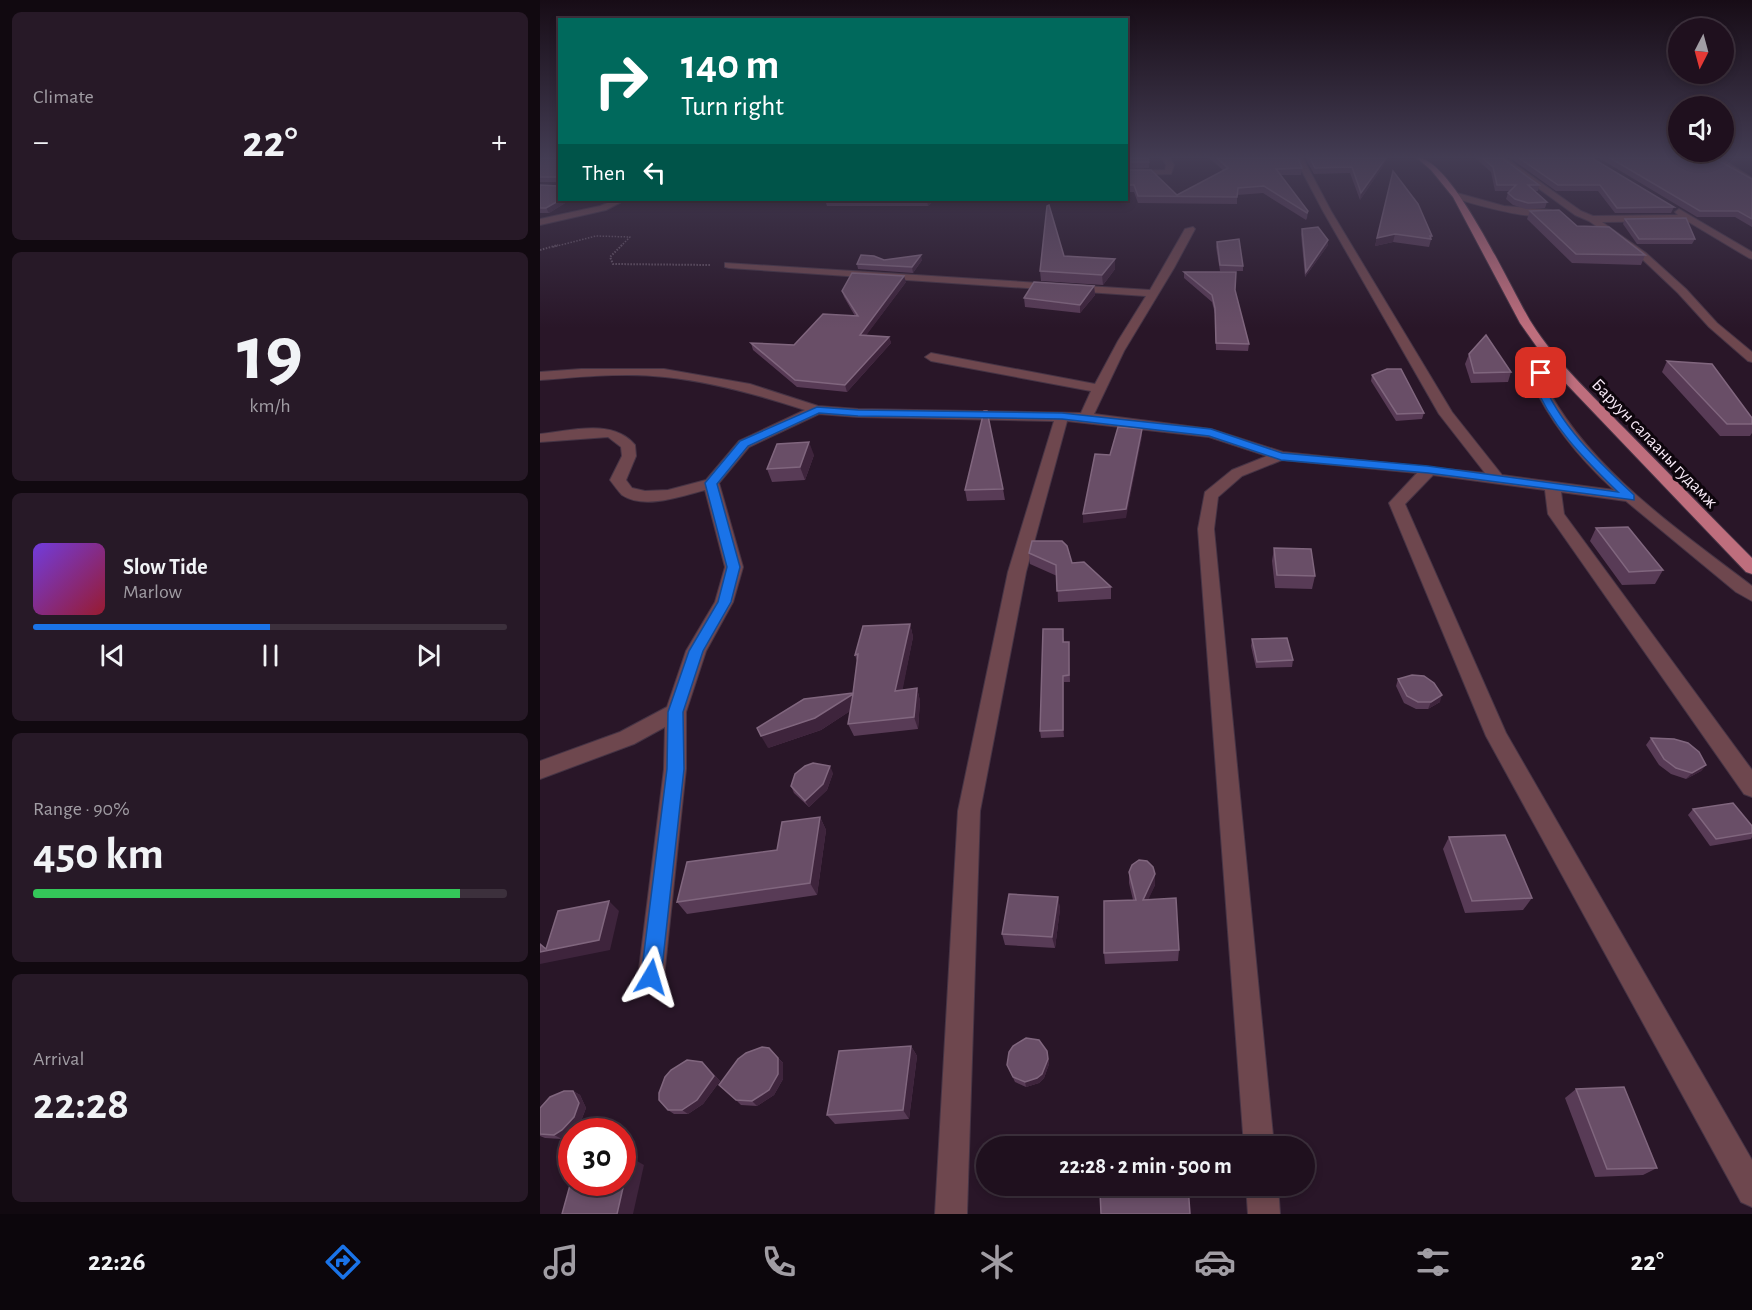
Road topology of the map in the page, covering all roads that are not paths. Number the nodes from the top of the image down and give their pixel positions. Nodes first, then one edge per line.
1 (573, 215) edge
2 (1329, 215) edge
3 (1466, 215) edge
4 (1567, 215) edge
5 (1582, 215) edge
6 (1684, 215) edge
7 (1689, 218) junction
8 (1592, 219) junction
9 (540, 222) edge
10 (1190, 230) dead end
11 (1752, 256) edge
12 (729, 265) road end
13 (1153, 293) junction
14 (931, 357) dead end
15 (1752, 358) edge
16 (1558, 368) junction
17 (540, 376) edge
18 (1098, 388) junction
19 (817, 410) junction
20 (1062, 416) junction
21 (1086, 417) junction
22 (540, 438) edge
23 (1281, 456) junction
24 (1428, 470) junction
25 (1497, 478) junction
26 (711, 483) junction
27 (1552, 486) junction
28 (1630, 497) junction
29 (1750, 565) edge
30 (1752, 595) edge
31 (675, 712) junction
32 (540, 770) edge
33 (1752, 787) edge
34 (651, 977) dead end
35 (1258, 1136) edge
36 (1752, 1191) edge
37 (1263, 1196) edge
38 (951, 1214) edge
39 (1264, 1214) edge

1 - 9 street
2 - 25 street
3 - 16 main road, Баруун салааны гудамж
4 - 8 street
5 - 8 street
6 - 7 street
7 - 8 street
7 - 11 street
8 - 15 street
10 - 13 street
12 - 13 street
13 - 18 street
14 - 18 street
16 - 28 street
16 - 29 main road, Баруун салааны гудамж
17 - 19 street
18 - 21 street
19 - 20 street
19 - 26 street
20 - 21 street
20 - 38 street
21 - 23 street
22 - 26 street
23 - 24 street
23 - 35 street
24 - 25 street
24 - 36 street
25 - 27 street
26 - 31 street
27 - 28 street
27 - 33 street
28 - 30 street
31 - 32 street
31 - 34 street
37 - 39 street

